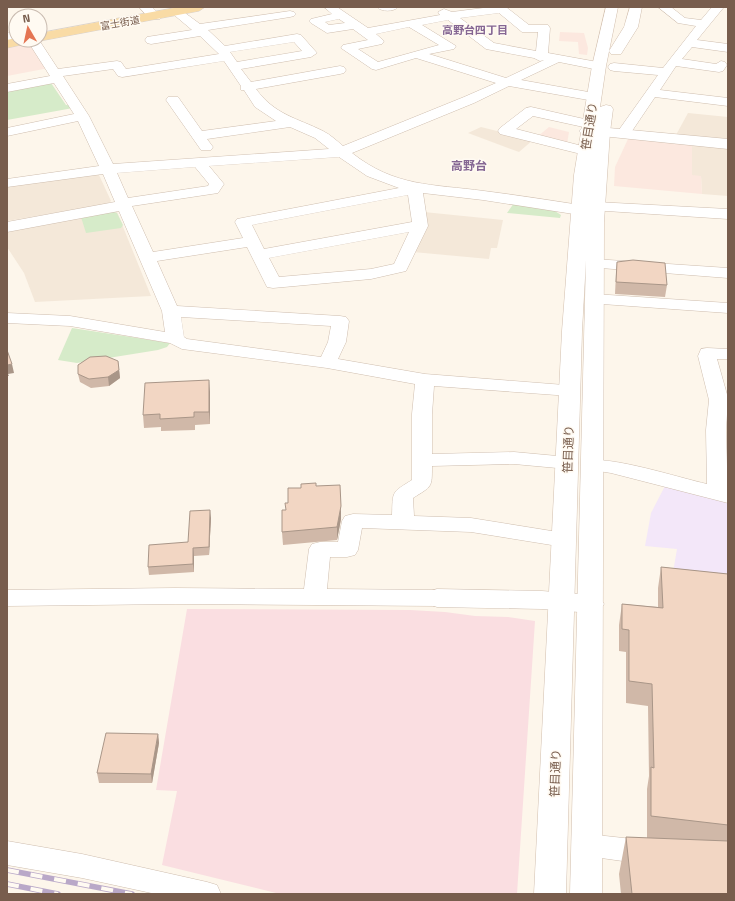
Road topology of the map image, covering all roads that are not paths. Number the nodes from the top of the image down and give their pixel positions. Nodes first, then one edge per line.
1 (145, 7) edge
2 (199, 7) edge
3 (330, 7) edge
4 (383, 7) edge
5 (392, 7) edge
6 (437, 7) edge
7 (599, 7) edge
8 (612, 7) edge
9 (624, 7) edge
10 (636, 7) edge
11 (664, 7) edge
12 (718, 7) edge
13 (177, 12) junction
14 (290, 14) dead end
15 (342, 15) junction
16 (155, 16) junction
17 (451, 16) junction
18 (410, 24) junction
19 (704, 24) junction
20 (355, 25) junction
21 (200, 30) junction
22 (366, 32) junction
23 (48, 36) edge
24 (151, 40) dead end
25 (689, 43) junction
26 (38, 48) edge
27 (728, 48) edge
28 (514, 52) junction
29 (416, 54) junction
30 (540, 56) junction
31 (228, 57) junction
32 (556, 59) junction
33 (608, 59) junction
34 (721, 65) dead end
35 (340, 70) dead end
36 (472, 71) junction
37 (56, 76) junction
38 (662, 77) junction
39 (507, 82) junction
40 (246, 87) junction
41 (7, 88) edge
42 (728, 90) edge
43 (594, 97) junction
44 (173, 100) dead end
45 (728, 102) edge
46 (82, 116) junction
47 (289, 123) junction
48 (593, 129) junction
49 (7, 132) edge
50 (623, 134) junction
51 (198, 136) junction
52 (728, 144) edge
53 (584, 151) junction
54 (342, 152) junction
55 (217, 161) junction
56 (198, 162) junction
57 (108, 169) junction
58 (7, 183) edge
59 (416, 189) junction
60 (123, 204) junction
61 (588, 209) junction
62 (728, 214) edge
63 (420, 225) junction
64 (7, 227) edge
65 (252, 241) junction
66 (259, 255) junction
67 (148, 258) junction
68 (594, 264) junction
69 (728, 272) edge
70 (594, 299) junction
71 (728, 308) edge
72 (171, 311) junction
73 (7, 318) edge
74 (175, 339) junction
75 (728, 354) edge
76 (327, 363) junction
77 (425, 380) junction
78 (570, 390) junction
79 (422, 460) junction
80 (568, 463) junction
81 (593, 465) junction
82 (722, 495) edge
83 (403, 522) junction
84 (564, 540) junction
85 (315, 597) junction
86 (7, 598) edge
87 (437, 598) joint
88 (562, 602) junction
89 (591, 604) junction
90 (587, 845) junction
91 (7, 853) edge
92 (672, 856) edge
93 (207, 894) edge
94 (550, 894) edge
95 (586, 894) edge

1 - 16 main road
2 - 13 main road, 富士街道
3 - 15 street
4 - 5 street
6 - 17 street
7 - 33 main road
8 - 33 main road, 笹目通り
9 - 33 main road, 笹目通り
10 - 33 main road
11 - 19 street
12 - 19 street
13 - 16 main road, 富士街道
13 - 21 street
14 - 21 street
15 - 20 street
15 - 20 street
16 - 23 main road, 富士街道
17 - 18 street
17 - 28 street
17 - 30 street
18 - 22 street
18 - 29 street
19 - 25 street
20 - 22 street
21 - 24 street
21 - 31 street
22 - 29 street
25 - 27 street
25 - 38 street
26 - 37 street
28 - 30 street
28 - 36 street
29 - 36 street
30 - 32 street
31 - 31 street
31 - 37 street
31 - 40 street
32 - 33 street
32 - 39 street
33 - 38 street
33 - 43 main road, 笹目通り
33 - 48 main road, 笹目通り
34 - 38 street
35 - 40 street
36 - 39 street
37 - 41 street
37 - 46 street
38 - 42 street
38 - 45 street
38 - 50 street
39 - 43 street
39 - 54 street
40 - 47 street
43 - 48 main road, 笹目通り
44 - 51 street
46 - 49 street
46 - 57 street
47 - 51 street
47 - 54 street
48 - 50 main road
48 - 53 main road, 笹目通り
48 - 53 street
48 - 61 main road, 笹目通り
50 - 52 main road
51 - 55 street
53 - 61 main road, 笹目通り
54 - 55 street
54 - 59 street
55 - 56 street
56 - 57 street
56 - 60 street
57 - 58 street
57 - 60 street
59 - 61 street
59 - 63 street
59 - 65 street
60 - 64 street
60 - 67 street
61 - 62 street
61 - 68 main road, 笹目通り
61 - 78 main road, 笹目通り
63 - 66 street
63 - 66 street
65 - 66 street
65 - 67 street
67 - 72 street
68 - 69 street
68 - 70 main road, 笹目通り
70 - 71 street
70 - 81 main road, 笹目通り
72 - 74 street
72 - 76 street
73 - 74 street
74 - 76 street
75 - 82 street
76 - 77 street
77 - 78 street
77 - 79 street
78 - 80 main road, 笹目通り
79 - 80 street
79 - 83 street
80 - 84 main road, 笹目通り
81 - 82 street
81 - 89 main road, 笹目通り
83 - 84 street
83 - 85 street
84 - 88 main road, 笹目通り
85 - 86 street
85 - 87 street
87 - 88 main road
88 - 89 main road
88 - 94 main road, 笹目通り
89 - 90 main road, 笹目通り
90 - 92 street
90 - 95 main road, 笹目通り
91 - 93 street

